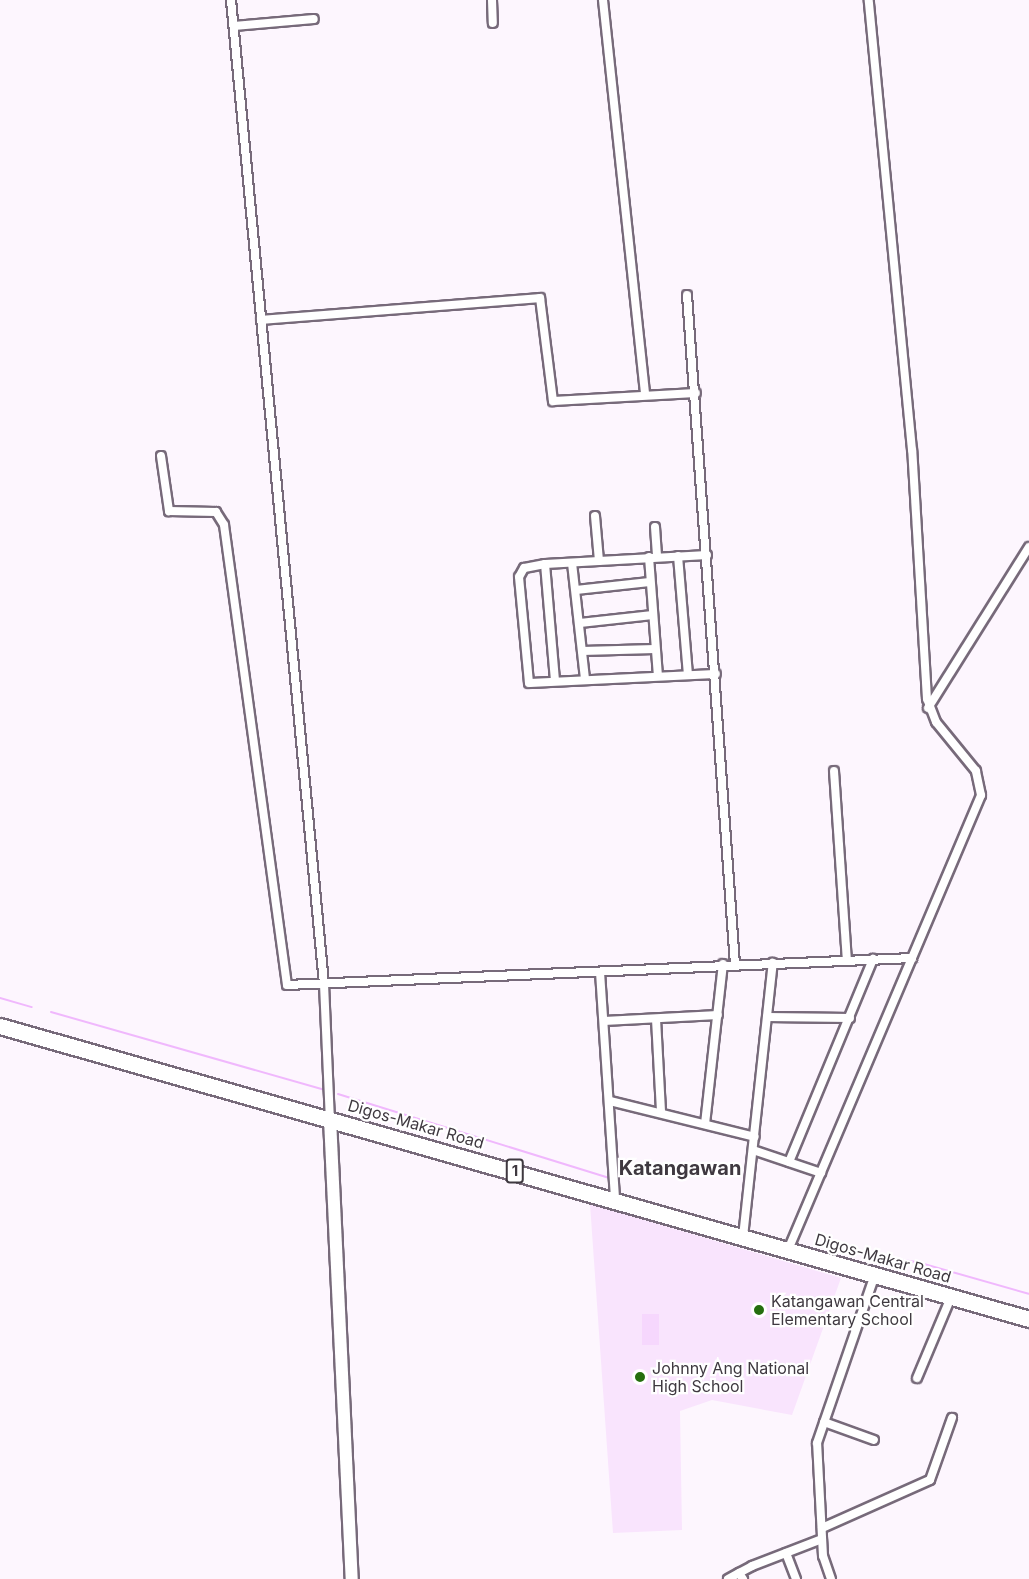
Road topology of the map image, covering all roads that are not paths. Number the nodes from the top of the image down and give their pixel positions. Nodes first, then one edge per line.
1 (231, 0) edge
2 (492, 0) edge
3 (603, 0) edge
4 (869, 0) edge
5 (314, 19) dead end
6 (493, 23) dead end
7 (234, 26) junction
8 (687, 295) dead end
9 (261, 320) junction
10 (696, 393) junction
11 (645, 396) junction
12 (161, 456) dead end
13 (596, 516) dead end
14 (655, 527) dead end
15 (1029, 547) edge
16 (707, 555) junction
17 (678, 556) junction
18 (653, 557) junction
19 (599, 561) junction
20 (572, 563) junction
21 (545, 564) junction
22 (650, 582) junction
23 (576, 590) junction
24 (653, 615) junction
25 (580, 623) junction
26 (655, 649) junction
27 (582, 651) junction
28 (716, 674) junction
29 (688, 675) junction
30 (658, 676) junction
31 (585, 678) junction
32 (555, 680) junction
33 (928, 708) junction
34 (834, 771) dead end
35 (912, 958) junction
36 (873, 959) junction
37 (847, 960) junction
38 (772, 963) junction
39 (723, 964) junction
40 (735, 964) junction
41 (600, 972) junction
42 (324, 984) junction
43 (718, 1015) junction
44 (767, 1017) junction
45 (850, 1018) junction
46 (656, 1019) junction
47 (604, 1021) junction
48 (0, 1026) edge
49 (610, 1101) junction
50 (661, 1112) junction
51 (330, 1119) junction
52 (705, 1124) junction
53 (755, 1137) junction
54 (753, 1150) junction
55 (789, 1162) junction
56 (821, 1173) junction
57 (615, 1199) junction
58 (743, 1237) junction
59 (788, 1250) junction
60 (875, 1275) junction
61 (951, 1297) junction
62 (1029, 1319) edge
63 (917, 1378) dead end
64 (952, 1418) dead end
65 (824, 1422) junction
66 (874, 1440) dead end
67 (822, 1528) junction
68 (822, 1539) junction
69 (786, 1553) junction
70 (741, 1576) edge
71 (352, 1579) edge
72 (728, 1579) edge
73 (796, 1579) edge
74 (831, 1579) edge

1 - 7 street
2 - 6 street
3 - 11 street
4 - 33 street
5 - 7 street
7 - 9 street
8 - 10 street
9 - 11 street
9 - 42 street
10 - 11 street
10 - 16 street
12 - 42 street
13 - 19 street
14 - 18 street
15 - 33 street
16 - 17 street
16 - 28 street
17 - 18 street
17 - 29 street
18 - 19 street
18 - 22 street
19 - 20 street
20 - 21 street
20 - 23 street
21 - 32 street
21 - 32 street
22 - 23 street
22 - 24 street
23 - 25 street
24 - 25 street
24 - 26 street
25 - 27 street
26 - 27 street
26 - 30 street
27 - 31 street
28 - 29 street
28 - 40 street
29 - 30 street
30 - 31 street
31 - 32 street
33 - 35 street
34 - 37 street
35 - 36 street
35 - 56 street
36 - 37 street
36 - 45 street
37 - 38 street
38 - 40 street
38 - 44 street
39 - 40 street
39 - 41 street
39 - 43 street
41 - 42 street
41 - 47 street
42 - 51 street
43 - 46 street
43 - 52 street
44 - 45 street
44 - 53 street
45 - 55 street
46 - 47 street
46 - 50 street
47 - 49 street
48 - 51 highway, Digos-Makar Road / 1
49 - 50 street
49 - 57 street
50 - 52 street
51 - 57 highway, Digos-Makar Road / 1
51 - 71 street
52 - 53 street
53 - 54 street
54 - 55 street
54 - 58 street
55 - 56 street
56 - 59 street
57 - 58 highway, Digos-Makar Road / 1
58 - 59 highway, Digos-Makar Road / 1
59 - 60 highway, Digos-Makar Road / 1
60 - 61 highway, Digos-Makar Road / 1
60 - 65 street
61 - 62 highway, Digos-Makar Road / 1
61 - 63 street
64 - 67 street
65 - 66 street
65 - 67 street
67 - 68 street
68 - 69 street
68 - 74 street
69 - 70 street
69 - 73 street
70 - 72 street

